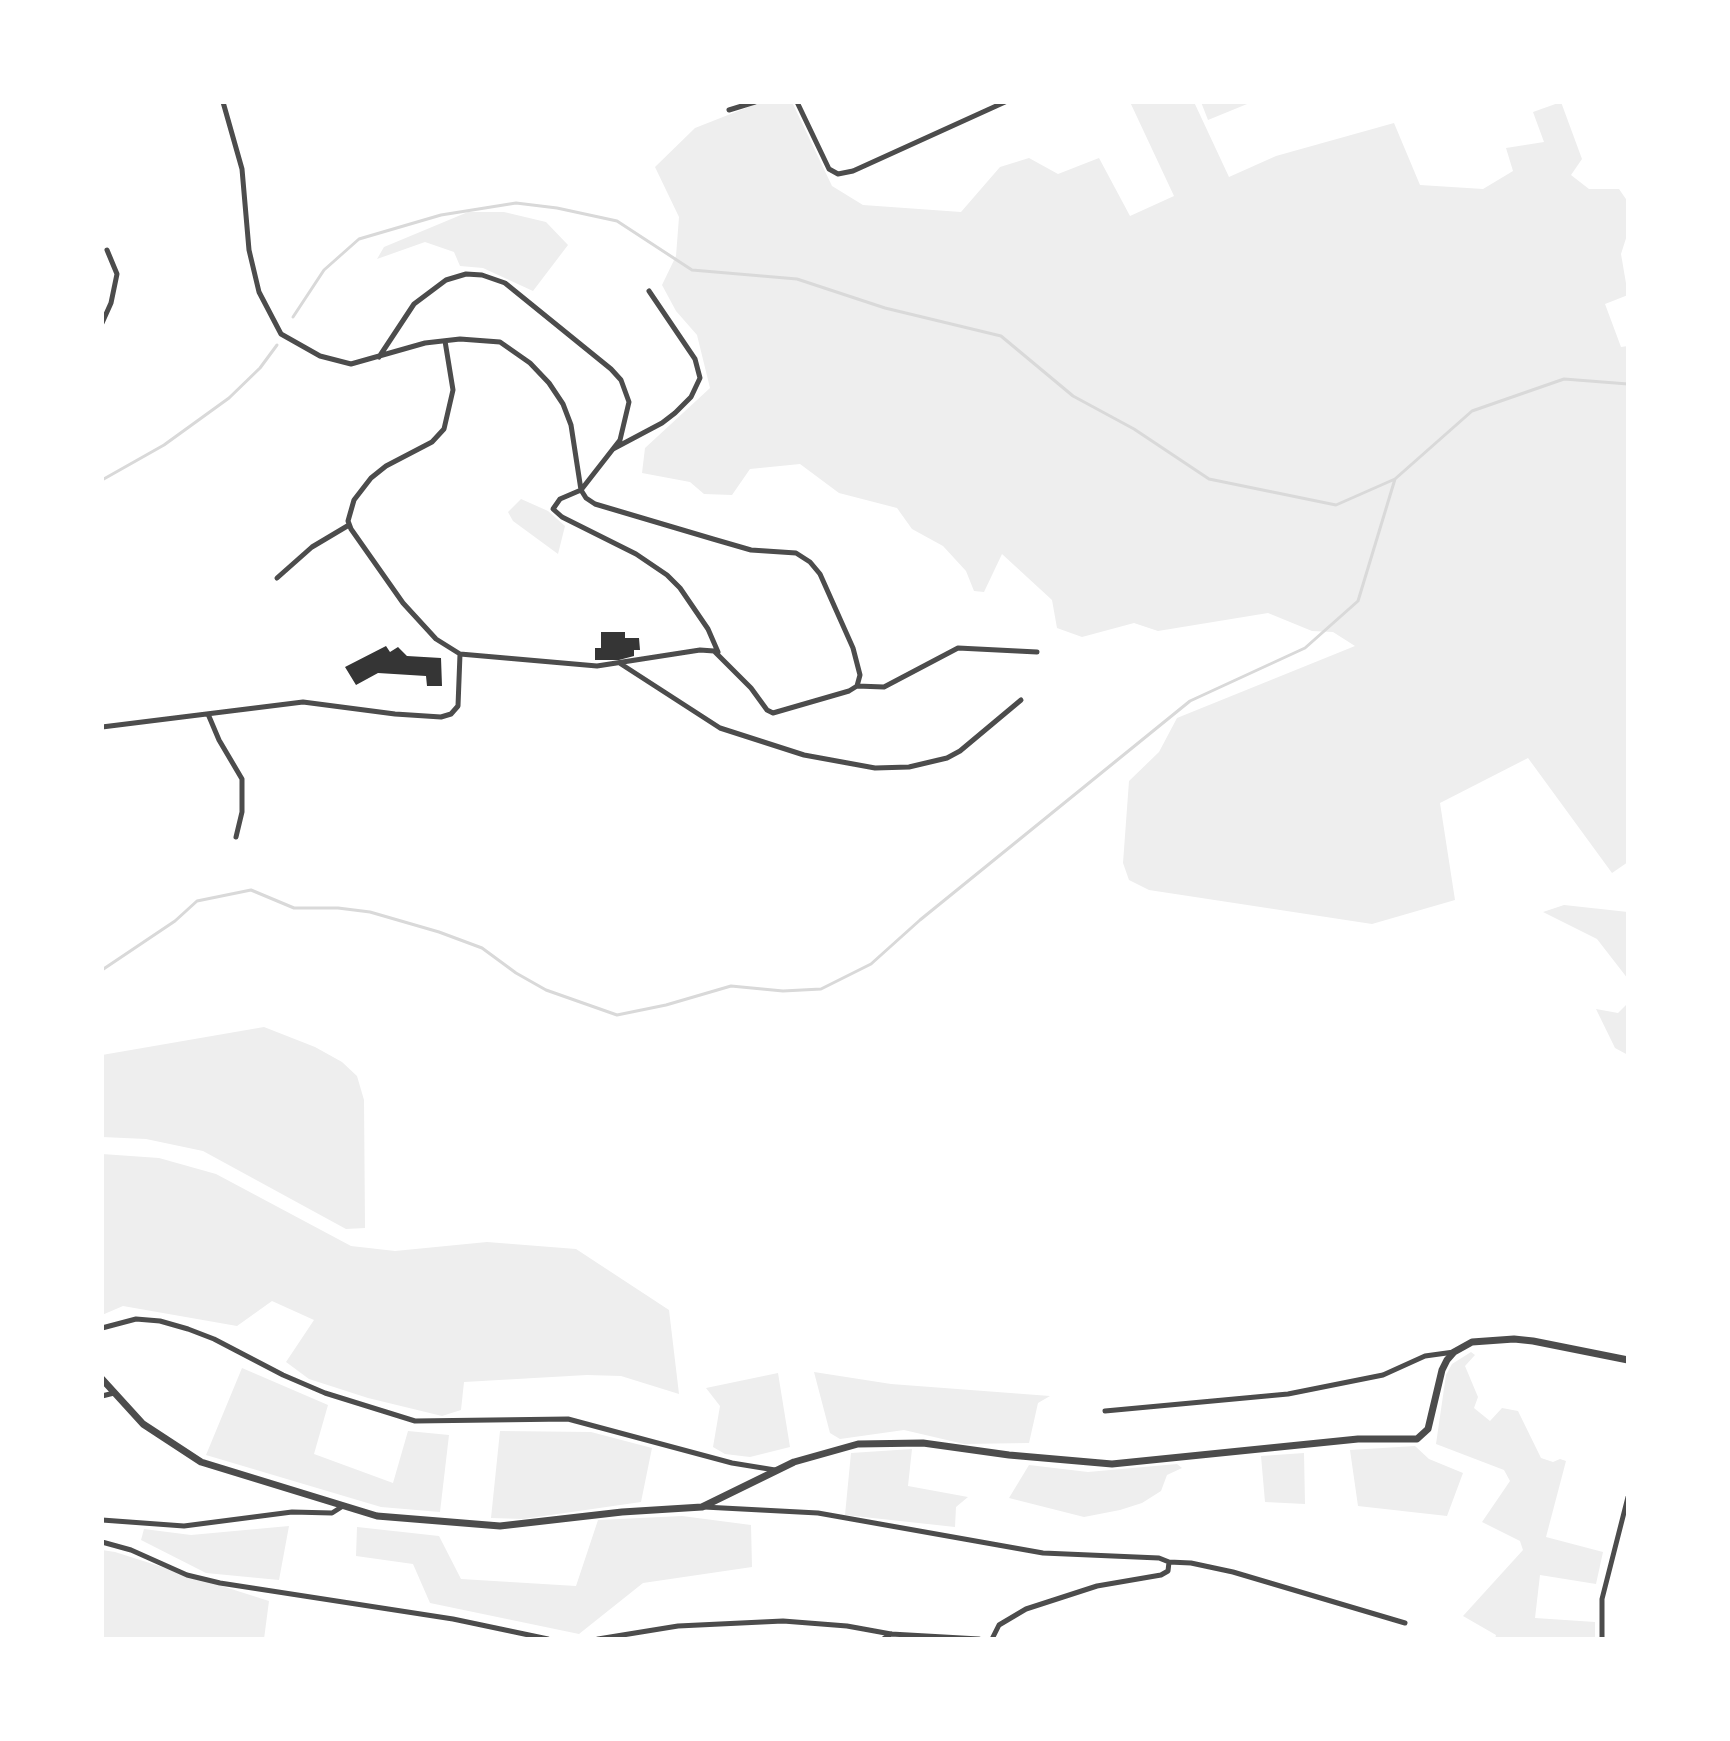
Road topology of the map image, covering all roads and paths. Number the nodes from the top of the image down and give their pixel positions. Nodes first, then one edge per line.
1 (223, 102) edge
2 (755, 102) edge
3 (797, 102) edge
4 (1005, 102) edge
5 (729, 110) dead end
6 (107, 250) dead end
7 (649, 291) dead end
8 (102, 323) edge
9 (445, 340) junction
10 (379, 357) junction
11 (613, 449) junction
12 (580, 490) junction
13 (349, 525) junction
14 (277, 578) dead end
15 (1037, 652) dead end
16 (718, 653) junction
17 (460, 654) junction
18 (620, 663) junction
19 (857, 686) junction
20 (1021, 700) dead end
21 (208, 714) junction
22 (102, 727) edge
23 (236, 837) dead end
24 (102, 1328) edge
25 (1454, 1352) junction
26 (1628, 1360) edge
27 (102, 1379) edge
28 (114, 1393) junction
29 (102, 1396) edge
30 (1106, 1411) dead end
31 (776, 1470) junction
32 (1628, 1497) edge
33 (343, 1506) junction
34 (702, 1507) junction
35 (102, 1520) edge
36 (102, 1542) edge
37 (1169, 1562) junction
38 (1405, 1623) dead end
39 (891, 1634) junction
40 (548, 1639) edge
41 (598, 1639) edge
42 (883, 1639) edge
43 (979, 1639) edge
44 (992, 1639) edge
45 (1602, 1639) edge

1 - 10 street
2 - 5 street
3 - 4 street
6 - 8 street
7 - 11 street
9 - 10 street
9 - 12 street
9 - 13 street
10 - 11 street
11 - 12 street
12 - 16 street
12 - 19 street
13 - 14 street
13 - 17 street
15 - 19 street
16 - 18 street
16 - 19 street
17 - 18 street
17 - 21 street
18 - 20 street
21 - 22 street
21 - 23 street
24 - 31 street
25 - 26 street
25 - 30 street
25 - 31 street
27 - 28 street
28 - 29 street
28 - 33 street
31 - 34 street
32 - 45 street
33 - 34 street
33 - 35 street
34 - 37 street
36 - 40 street
37 - 38 street
37 - 44 street
39 - 41 street
39 - 42 street
39 - 43 street

